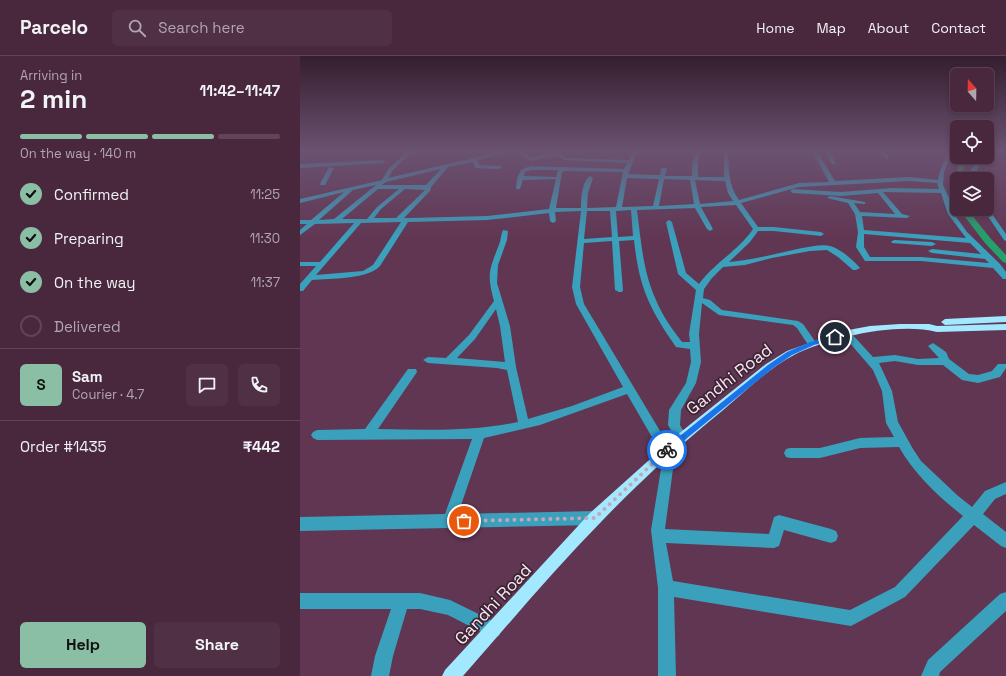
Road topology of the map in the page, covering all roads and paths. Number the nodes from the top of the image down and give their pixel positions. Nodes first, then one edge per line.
1 (727, 179) edge
2 (325, 180) edge
3 (389, 180) edge
4 (434, 180) edge
5 (520, 180) edge
6 (558, 180) edge
7 (589, 180) edge
8 (624, 180) edge
9 (661, 180) edge
10 (694, 180) edge
11 (831, 180) edge
12 (891, 180) edge
13 (919, 180) edge
14 (384, 181) junction
15 (940, 182) joint
16 (833, 183) junction
17 (323, 184) dead end
18 (377, 187) junction
19 (404, 187) junction
20 (428, 187) junction
21 (353, 188) junction
22 (518, 188) dead end
23 (779, 190) junction
24 (943, 191) junction
25 (814, 192) junction
26 (880, 192) junction
27 (845, 194) junction
28 (300, 201) edge
29 (850, 202) junction
30 (737, 203) junction
31 (863, 203) dead end
32 (697, 206) junction
33 (616, 208) junction
34 (656, 208) junction
35 (634, 209) junction
36 (584, 210) junction
37 (552, 211) junction
38 (858, 214) junction
39 (991, 216) edge
40 (402, 219) junction
41 (360, 220) junction
42 (369, 220) junction
43 (336, 221) junction
44 (553, 221) dead end
45 (300, 222) edge
46 (313, 222) junction
47 (669, 222) dead end
48 (710, 229) dead end
49 (756, 229) junction
50 (504, 231) dead end
51 (861, 232) junction
52 (300, 233) edge
53 (821, 234) dead end
54 (922, 237) junction
55 (637, 238) junction
56 (1006, 239) edge
57 (614, 240) junction
58 (580, 241) junction
59 (973, 241) junction
60 (894, 242) dead end
61 (927, 244) junction
62 (979, 247) junction
63 (932, 251) junction
64 (988, 257) junction
65 (868, 259) junction
66 (938, 261) junction
67 (848, 262) junction
68 (300, 264) edge
69 (322, 264) junction
70 (720, 265) junction
71 (997, 266) junction
72 (856, 268) dead end
73 (1006, 277) edge
74 (309, 278) junction
75 (300, 289) edge
76 (700, 289) junction
77 (619, 290) dead end
78 (699, 300) junction
79 (498, 302) junction
80 (1006, 319) edge
81 (928, 327) junction
82 (1006, 327) edge
83 (846, 333) junction
84 (812, 344) junction
85 (695, 346) junction
86 (933, 346) dead end
87 (428, 360) dead end
88 (871, 360) junction
89 (945, 361) junction
90 (448, 362) junction
91 (1002, 366) dead end
92 (511, 367) junction
93 (412, 372) dead end
94 (629, 389) junction
95 (524, 425) junction
96 (480, 433) junction
97 (368, 434) junction
98 (317, 435) dead end
99 (681, 438) junction
100 (903, 442) junction
101 (790, 453) dead end
102 (663, 454) junction
103 (1006, 488) edge
104 (974, 515) junction
105 (595, 518) junction
106 (449, 521) junction
107 (300, 524) edge
108 (658, 536) junction
109 (831, 536) dead end
110 (1006, 541) edge
111 (666, 588) junction
112 (1006, 600) edge
113 (300, 601) edge
114 (401, 601) junction
115 (493, 630) junction
116 (380, 676) edge
117 (451, 676) edge
118 (667, 676) edge
119 (930, 676) edge

1 - 30 street
2 - 17 street
3 - 14 street
4 - 20 street
5 - 22 street
6 - 37 street
7 - 36 street
8 - 33 street
9 - 34 street
10 - 32 street
11 - 16 street
12 - 16 street
13 - 15 street
14 - 18 street
14 - 21 street
15 - 24 street
16 - 23 street
18 - 19 street
18 - 43 street
19 - 20 street
19 - 42 street
20 - 40 street
21 - 28 street
21 - 46 street
23 - 25 street
23 - 30 street
24 - 26 street
24 - 59 street
25 - 27 street
25 - 29 street
26 - 27 street
26 - 38 street
27 - 29 street
29 - 31 street
29 - 38 street
30 - 32 street
30 - 49 street
32 - 34 street
32 - 48 street
33 - 35 street
33 - 36 street
33 - 57 street
34 - 35 street
35 - 55 street
36 - 37 street
36 - 58 street
37 - 40 street
37 - 44 street
38 - 51 street
39 - 56 street
40 - 42 street
40 - 74 street
41 - 42 street
41 - 43 street
41 - 69 street
43 - 46 street
45 - 46 street
46 - 52 street
47 - 76 street
49 - 53 street
49 - 70 street
50 - 79 street
51 - 54 street
51 - 65 street
54 - 59 street
54 - 61 street
55 - 57 street
55 - 85 street
57 - 58 street
57 - 77 street
58 - 94 street
59 - 62 street
60 - 61 street
61 - 62 street
61 - 63 street
62 - 64 street
63 - 64 street
63 - 66 street
64 - 71 street
65 - 66 street
65 - 67 street
66 - 71 street
67 - 70 street
67 - 72 street
68 - 69 street
69 - 74 street
70 - 76 street
71 - 73 street
74 - 75 street
76 - 78 street
78 - 84 street
78 - 85 street
79 - 90 street
79 - 92 street
80 - 81 main road, Gandhi Road
81 - 82 main road
81 - 83 main road, Gandhi Road
83 - 84 main road, Gandhi Road
83 - 88 street
84 - 99 main road, Gandhi Road
85 - 99 street
86 - 89 street
87 - 90 street
88 - 89 street
88 - 100 street
89 - 91 street
90 - 92 street
92 - 95 street
93 - 97 street
94 - 95 street
94 - 102 street
95 - 96 street
96 - 97 street
96 - 106 street
97 - 98 street
99 - 102 main road, Gandhi Road
100 - 101 street
100 - 104 street
102 - 105 main road, Gandhi Road
102 - 108 street
103 - 104 street
104 - 110 street
104 - 111 street
105 - 106 street
105 - 115 main road, Gandhi Road
106 - 107 street
108 - 109 street
108 - 111 street
111 - 118 street
112 - 119 street
113 - 114 street
114 - 115 street
114 - 116 street
115 - 117 main road, Gandhi Road

